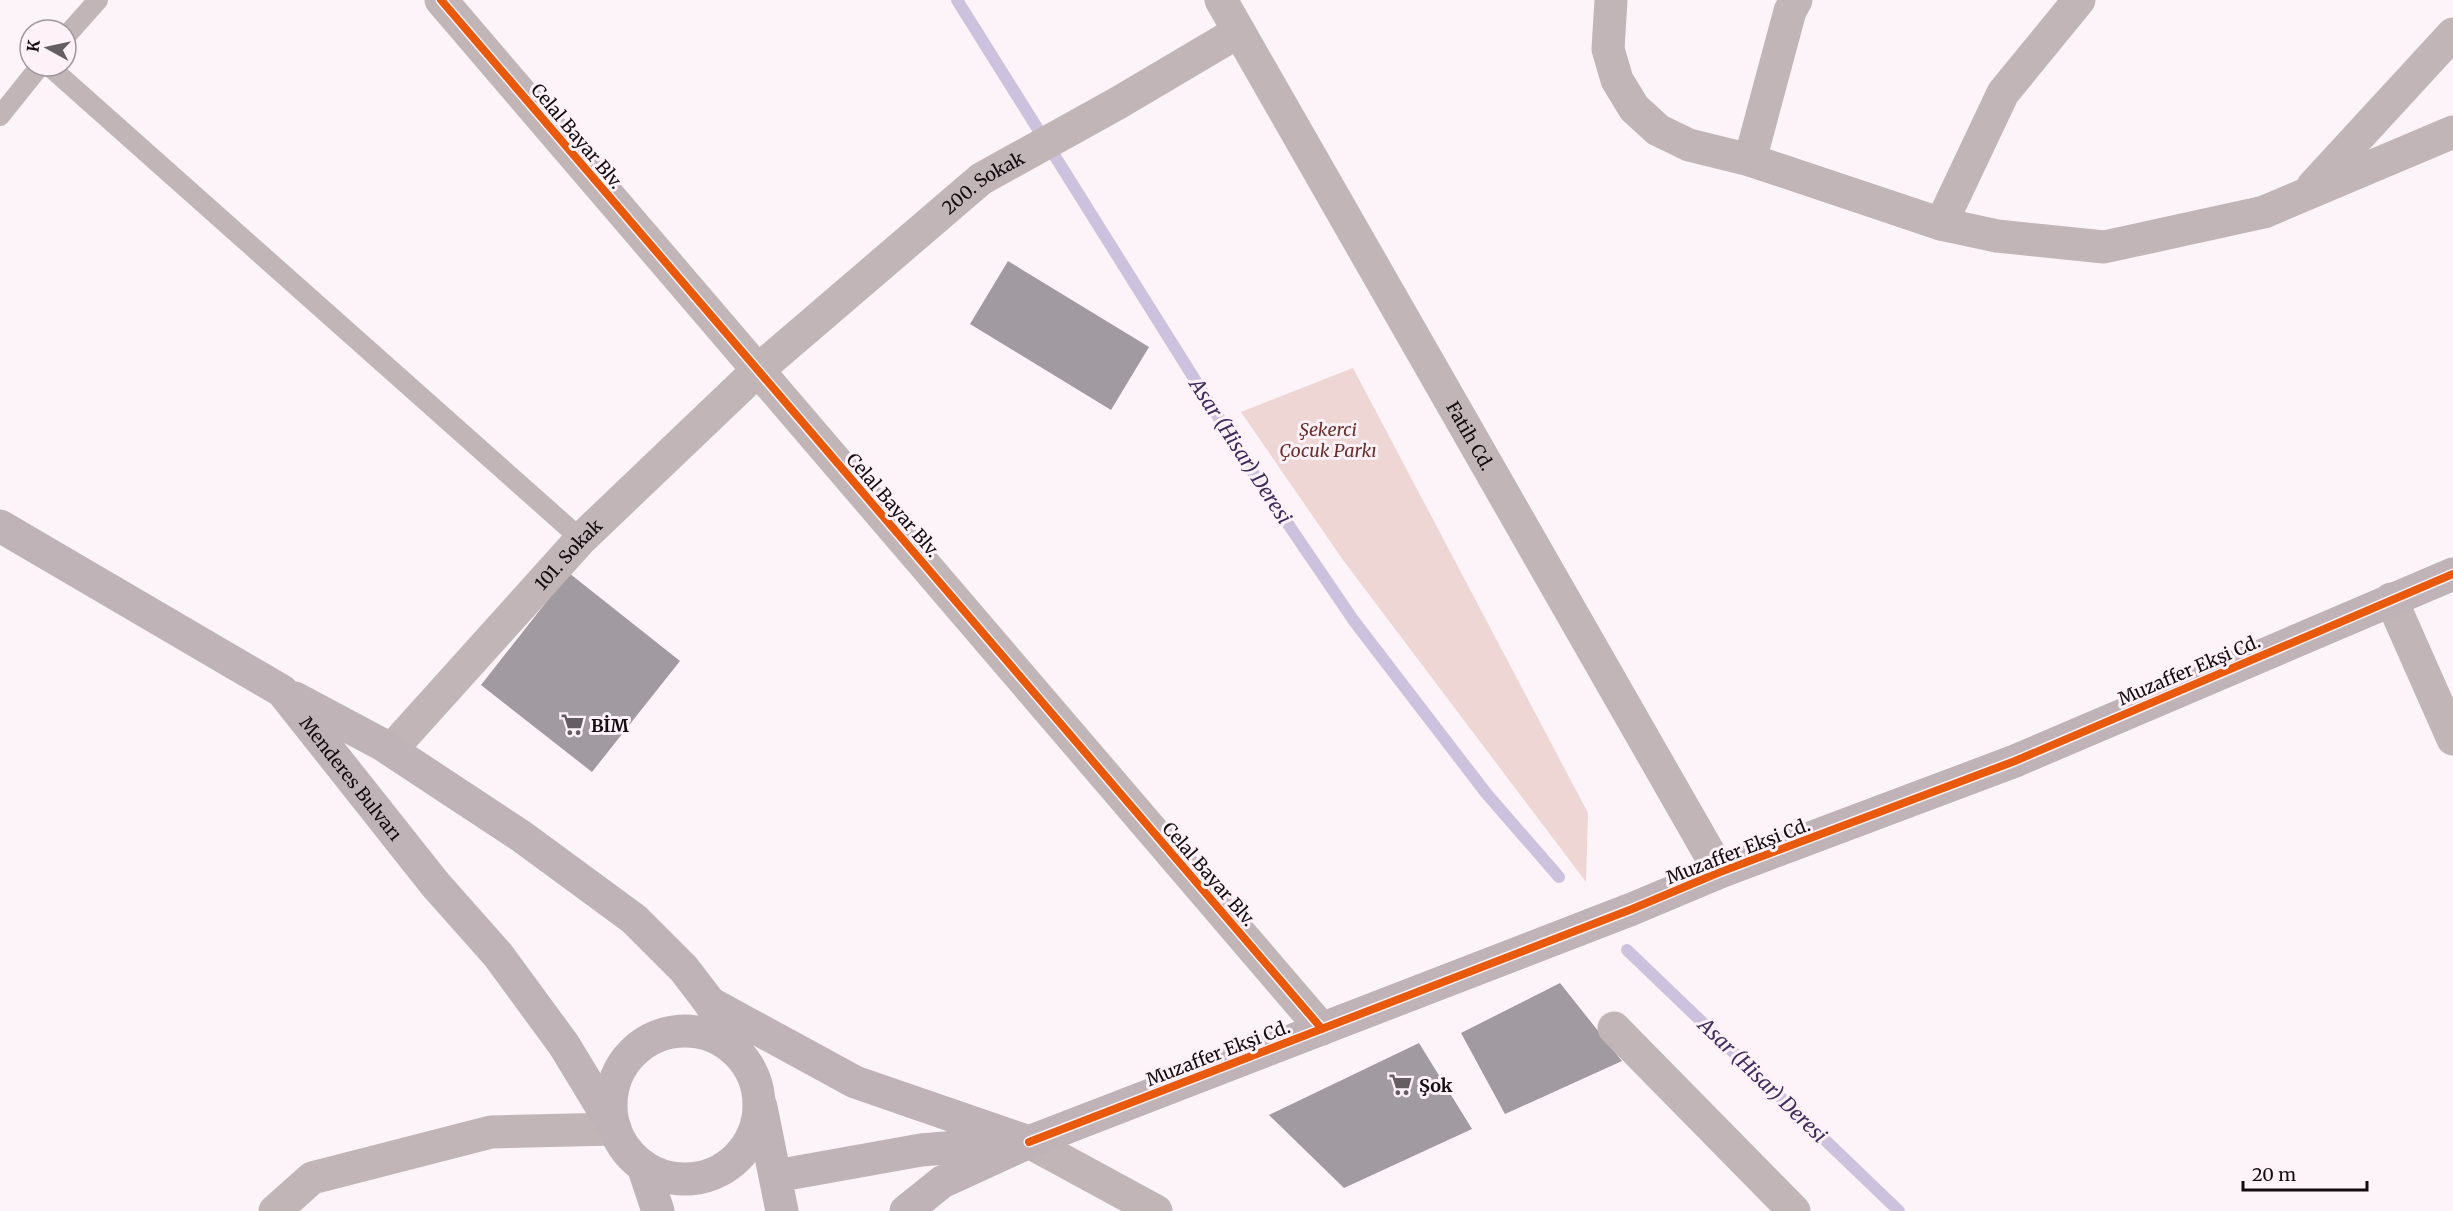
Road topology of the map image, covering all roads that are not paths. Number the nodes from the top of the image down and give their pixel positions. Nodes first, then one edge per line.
1 (98, 0) edge
2 (441, 0) edge
3 (1221, 0) edge
4 (1611, 0) edge
5 (1796, 0) edge
6 (2079, 0) edge
7 (78, 22) edge
8 (1238, 33) junction
9 (2453, 34) edge
10 (30, 78) edge
11 (63, 78) edge
12 (0, 116) edge
13 (2453, 132) edge
14 (1750, 160) junction
15 (2306, 194) junction
16 (1941, 225) junction
17 (757, 371) junction
18 (0, 526) edge
19 (581, 538) junction
20 (2453, 574) edge
21 (2391, 599) junction
22 (282, 691) junction
23 (2453, 739) edge
24 (391, 750) junction
25 (1720, 872) junction
26 (710, 1003) junction
27 (1614, 1028) dead end
28 (1322, 1029) junction
29 (739, 1053) junction
30 (759, 1099) junction
31 (615, 1129) junction
32 (1029, 1142) junction
33 (643, 1166) junction
34 (776, 1176) junction
35 (275, 1211) edge
36 (658, 1211) edge
37 (782, 1211) edge
38 (906, 1211) edge
39 (1156, 1211) edge
40 (1794, 1211) edge

1 - 7 lane
2 - 17 street, Celal Bayar Blv.
3 - 8 street, Fatih Cd.
4 - 14 street
5 - 14 street
6 - 16 street
8 - 17 street, 200. Sokak
8 - 25 street, Fatih Cd.
9 - 15 street
10 - 12 lane
11 - 19 lane
13 - 15 street
14 - 16 street
15 - 16 street
17 - 19 street, 101. Sokak
17 - 28 street, Celal Bayar Blv.
18 - 22 main road, Menderes Bulvarı
19 - 24 street, 101. Sokak
20 - 21 main road, Muzaffer Ekşi Cd.
21 - 23 street
21 - 25 main road, Muzaffer Ekşi Cd.
22 - 24 main road
22 - 31 main road, Menderes Bulvarı
24 - 26 main road
25 - 28 main road, Muzaffer Ekşi Cd.
26 - 29 main road
26 - 32 main road
27 - 40 street
28 - 32 main road, Muzaffer Ekşi Cd.
29 - 30 main road
29 - 31 main road
30 - 33 main road
30 - 34 main road
31 - 33 main road
31 - 35 street
32 - 34 main road
32 - 38 main road
32 - 39 street
33 - 36 main road
34 - 37 main road

